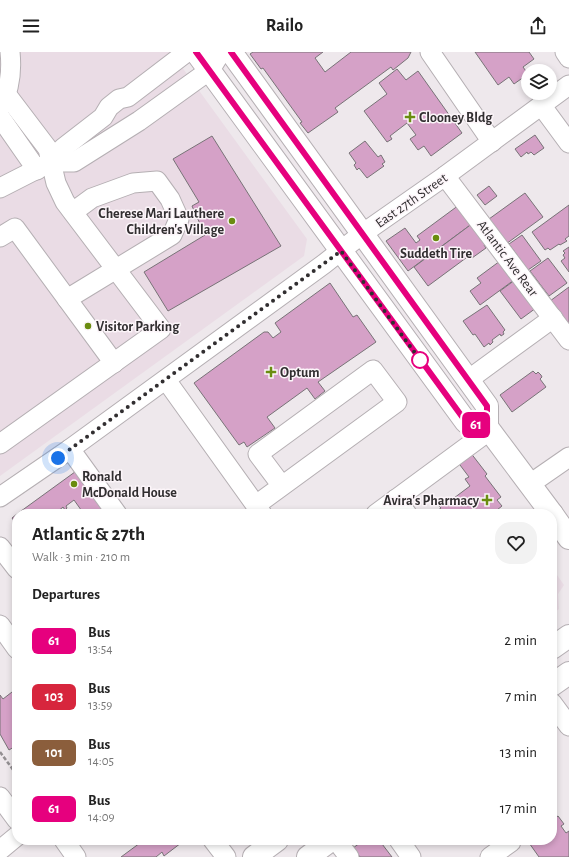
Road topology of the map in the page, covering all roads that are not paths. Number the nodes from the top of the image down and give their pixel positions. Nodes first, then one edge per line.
1 (10, 52) edge
2 (187, 52) edge
3 (196, 52) edge
4 (221, 52) edge
5 (231, 52) edge
6 (430, 52) edge
7 (565, 52) edge
8 (569, 58) edge
9 (210, 70) junction
10 (569, 85) edge
11 (3, 102) edge
12 (541, 105) junction
13 (0, 117) edge
14 (492, 142) junction
15 (569, 143) edge
16 (44, 166) junction
17 (446, 176) junction
18 (0, 188) edge
19 (73, 212) junction
20 (362, 234) junction
21 (0, 237) edge
22 (341, 251) junction
23 (116, 269) junction
24 (67, 299) junction
25 (554, 318) junction
26 (569, 340) edge
27 (114, 363) junction
28 (166, 380) junction
29 (468, 380) junction
30 (488, 429) junction
31 (0, 444) edge
32 (70, 449) junction
33 (569, 457) edge
34 (530, 484) junction
35 (282, 486) junction
36 (0, 497) edge
37 (396, 499) junction
38 (113, 509) edge
39 (258, 509) edge
40 (260, 509) edge
41 (383, 509) edge
42 (403, 509) edge
43 (548, 509) edge
44 (557, 521) edge
45 (569, 538) edge
46 (0, 547) edge
47 (12, 563) edge
48 (0, 625) edge
49 (569, 636) edge
50 (12, 642) edge
51 (557, 644) edge
52 (569, 673) edge
53 (557, 681) edge
54 (557, 710) edge
55 (569, 726) edge
56 (1, 802) edge
57 (12, 814) edge
58 (12, 840) edge
59 (68, 845) edge
60 (217, 845) edge
61 (270, 845) edge
62 (324, 845) edge
63 (340, 845) edge
64 (402, 845) edge
65 (507, 845) edge
66 (0, 850) edge
67 (76, 857) edge
68 (226, 857) edge
69 (254, 857) edge
70 (308, 857) edge
71 (349, 857) edge
72 (411, 857) edge
73 (490, 857) edge

1 - 11 street
2 - 16 street
3 - 9 main road
4 - 9 street
5 - 20 main road
6 - 14 street
7 - 8 street
9 - 16 street
9 - 22 main road
10 - 12 street, East 27th Street
11 - 16 street
12 - 14 street, East 27th Street
12 - 15 street
13 - 16 street
14 - 17 street, East 27th Street
16 - 18 street
16 - 19 street
17 - 20 street, East 27th Street
17 - 25 street, Atlantic Ave Rear
19 - 23 street
19 - 23 street
20 - 22 street, East 27th Street
20 - 29 main road
21 - 24 street
22 - 28 street, East 27th Street
22 - 30 main road
23 - 24 street
23 - 27 street
24 - 27 street
25 - 26 street, Atlantic Ave Rear
25 - 29 street
27 - 31 street
28 - 32 street, East 27th Street
28 - 39 street
29 - 30 main road
30 - 34 main road
30 - 37 street
32 - 36 street, East 27th Street
32 - 38 street
33 - 34 street
34 - 43 main road
35 - 35 street
35 - 40 street
37 - 41 street
37 - 42 street
44 - 45 main road
46 - 47 street
48 - 50 street
49 - 51 main road
52 - 53 main road
54 - 55 street
56 - 57 street
58 - 66 street
59 - 67 street
60 - 68 street
61 - 69 main road
62 - 70 main road
63 - 71 street
64 - 72 street
65 - 73 street

